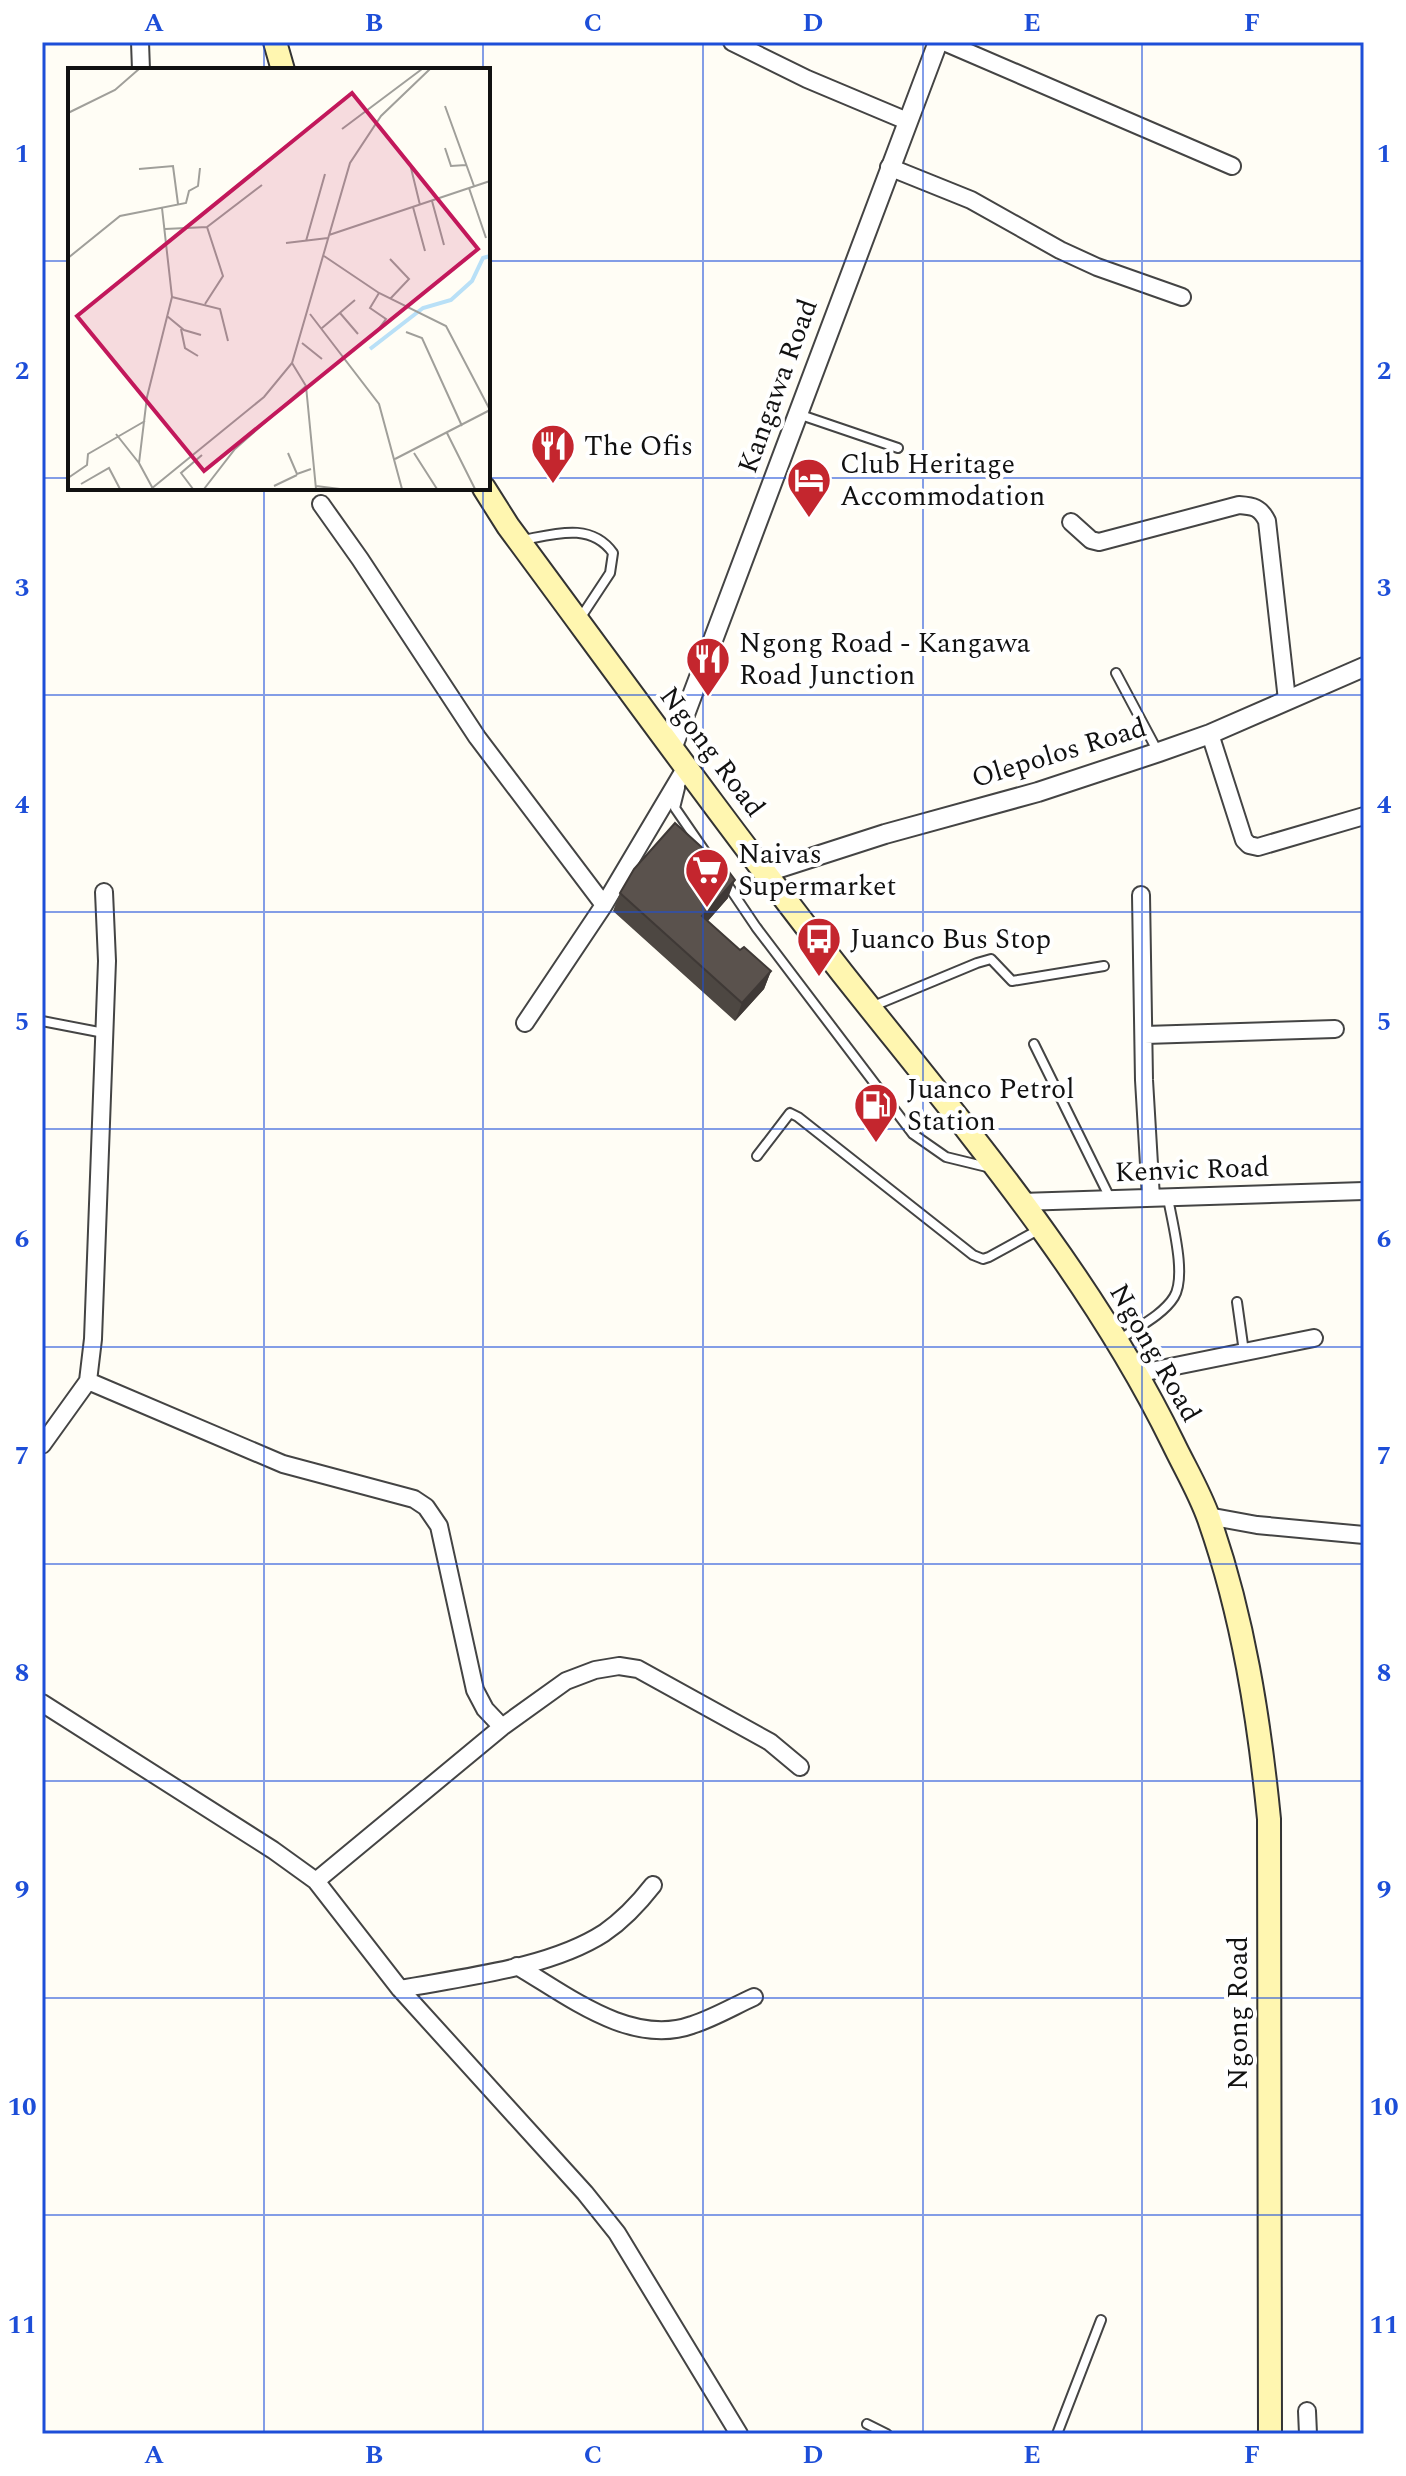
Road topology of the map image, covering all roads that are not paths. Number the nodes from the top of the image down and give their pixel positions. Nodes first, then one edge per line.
1 (140, 42) edge
2 (275, 42) edge
3 (732, 42) edge
4 (941, 42) edge
5 (141, 68) edge
6 (282, 68) edge
7 (907, 121) junction
8 (1232, 166) dead end
9 (889, 167) junction
10 (1182, 297) dead end
11 (797, 414) junction
12 (898, 448) dead end
13 (485, 490) edge
14 (321, 504) dead end
15 (1071, 522) dead end
16 (519, 541) junction
17 (578, 622) junction
18 (1364, 667) edge
19 (1116, 673) dead end
20 (1287, 700) junction
21 (1210, 734) junction
22 (1159, 752) junction
23 (679, 758) junction
24 (1364, 816) edge
25 (716, 868) edge
26 (764, 873) junction
27 (724, 880) edge
28 (104, 892) dead end
29 (1141, 895) dead end
30 (604, 905) junction
31 (1104, 966) dead end
32 (870, 1008) junction
33 (42, 1021) edge
34 (525, 1023) dead end
35 (1335, 1029) dead end
36 (104, 1033) junction
37 (1145, 1035) junction
38 (1034, 1044) dead end
39 (757, 1156) dead end
40 (995, 1169) junction
41 (1364, 1191) edge
42 (1159, 1197) junction
43 (1111, 1199) junction
44 (1021, 1202) junction
45 (1040, 1228) junction
46 (1237, 1302) dead end
47 (1314, 1338) dead end
48 (1117, 1342) junction
49 (1244, 1352) junction
50 (1136, 1374) junction
51 (88, 1381) junction
52 (42, 1445) edge
53 (1208, 1516) junction
54 (1364, 1535) edge
55 (42, 1703) edge
56 (502, 1727) junction
57 (800, 1767) dead end
58 (316, 1881) junction
59 (653, 1885) dead end
60 (517, 1966) junction
61 (400, 1989) junction
62 (754, 1997) dead end
63 (1101, 2320) dead end
64 (1307, 2411) dead end
65 (867, 2424) dead end
66 (739, 2434) edge
67 (887, 2434) edge
68 (1057, 2434) edge
69 (1270, 2434) edge
70 (1308, 2434) edge

1 - 5 street
2 - 6 main road
3 - 7 street
4 - 7 street, Kangawa Road
4 - 8 street
7 - 9 street, Kangawa Road
9 - 10 street
9 - 11 street, Kangawa Road
11 - 12 lane
11 - 23 street, Kangawa Road
13 - 16 main road, Ngong Road
14 - 30 street
15 - 20 street
16 - 17 main road, Ngong Road
16 - 17 lane
17 - 23 main road, Ngong Road
18 - 20 street, Olepolos Road
19 - 22 lane
20 - 21 street, Olepolos Road
21 - 22 street, Olepolos Road
21 - 24 street
22 - 26 street, Olepolos Road
23 - 25 lane
23 - 26 main road, Ngong Road
23 - 30 street
26 - 32 main road, Ngong Road
27 - 40 lane
28 - 36 street
29 - 37 street
30 - 34 street
31 - 32 lane
32 - 40 main road, Ngong Road
33 - 36 lane
35 - 37 street
36 - 51 street
37 - 42 street
38 - 43 lane
39 - 45 lane
40 - 44 main road, Ngong Road
41 - 42 street, Kenvic Road
42 - 43 street, Kenvic Road
42 - 48 lane
43 - 44 street, Kenvic Road
44 - 45 main road, Ngong Road
45 - 48 main road, Ngong Road
46 - 49 lane
47 - 49 street
48 - 50 main road, Ngong Road
49 - 50 street
50 - 53 main road, Ngong Road
51 - 52 street
51 - 56 street
53 - 54 street
53 - 69 main road, Ngong Road
55 - 58 street
56 - 57 street
56 - 58 street
58 - 61 street
59 - 60 street
60 - 61 street
60 - 62 street
61 - 66 street
63 - 68 lane
64 - 70 street
65 - 67 lane

